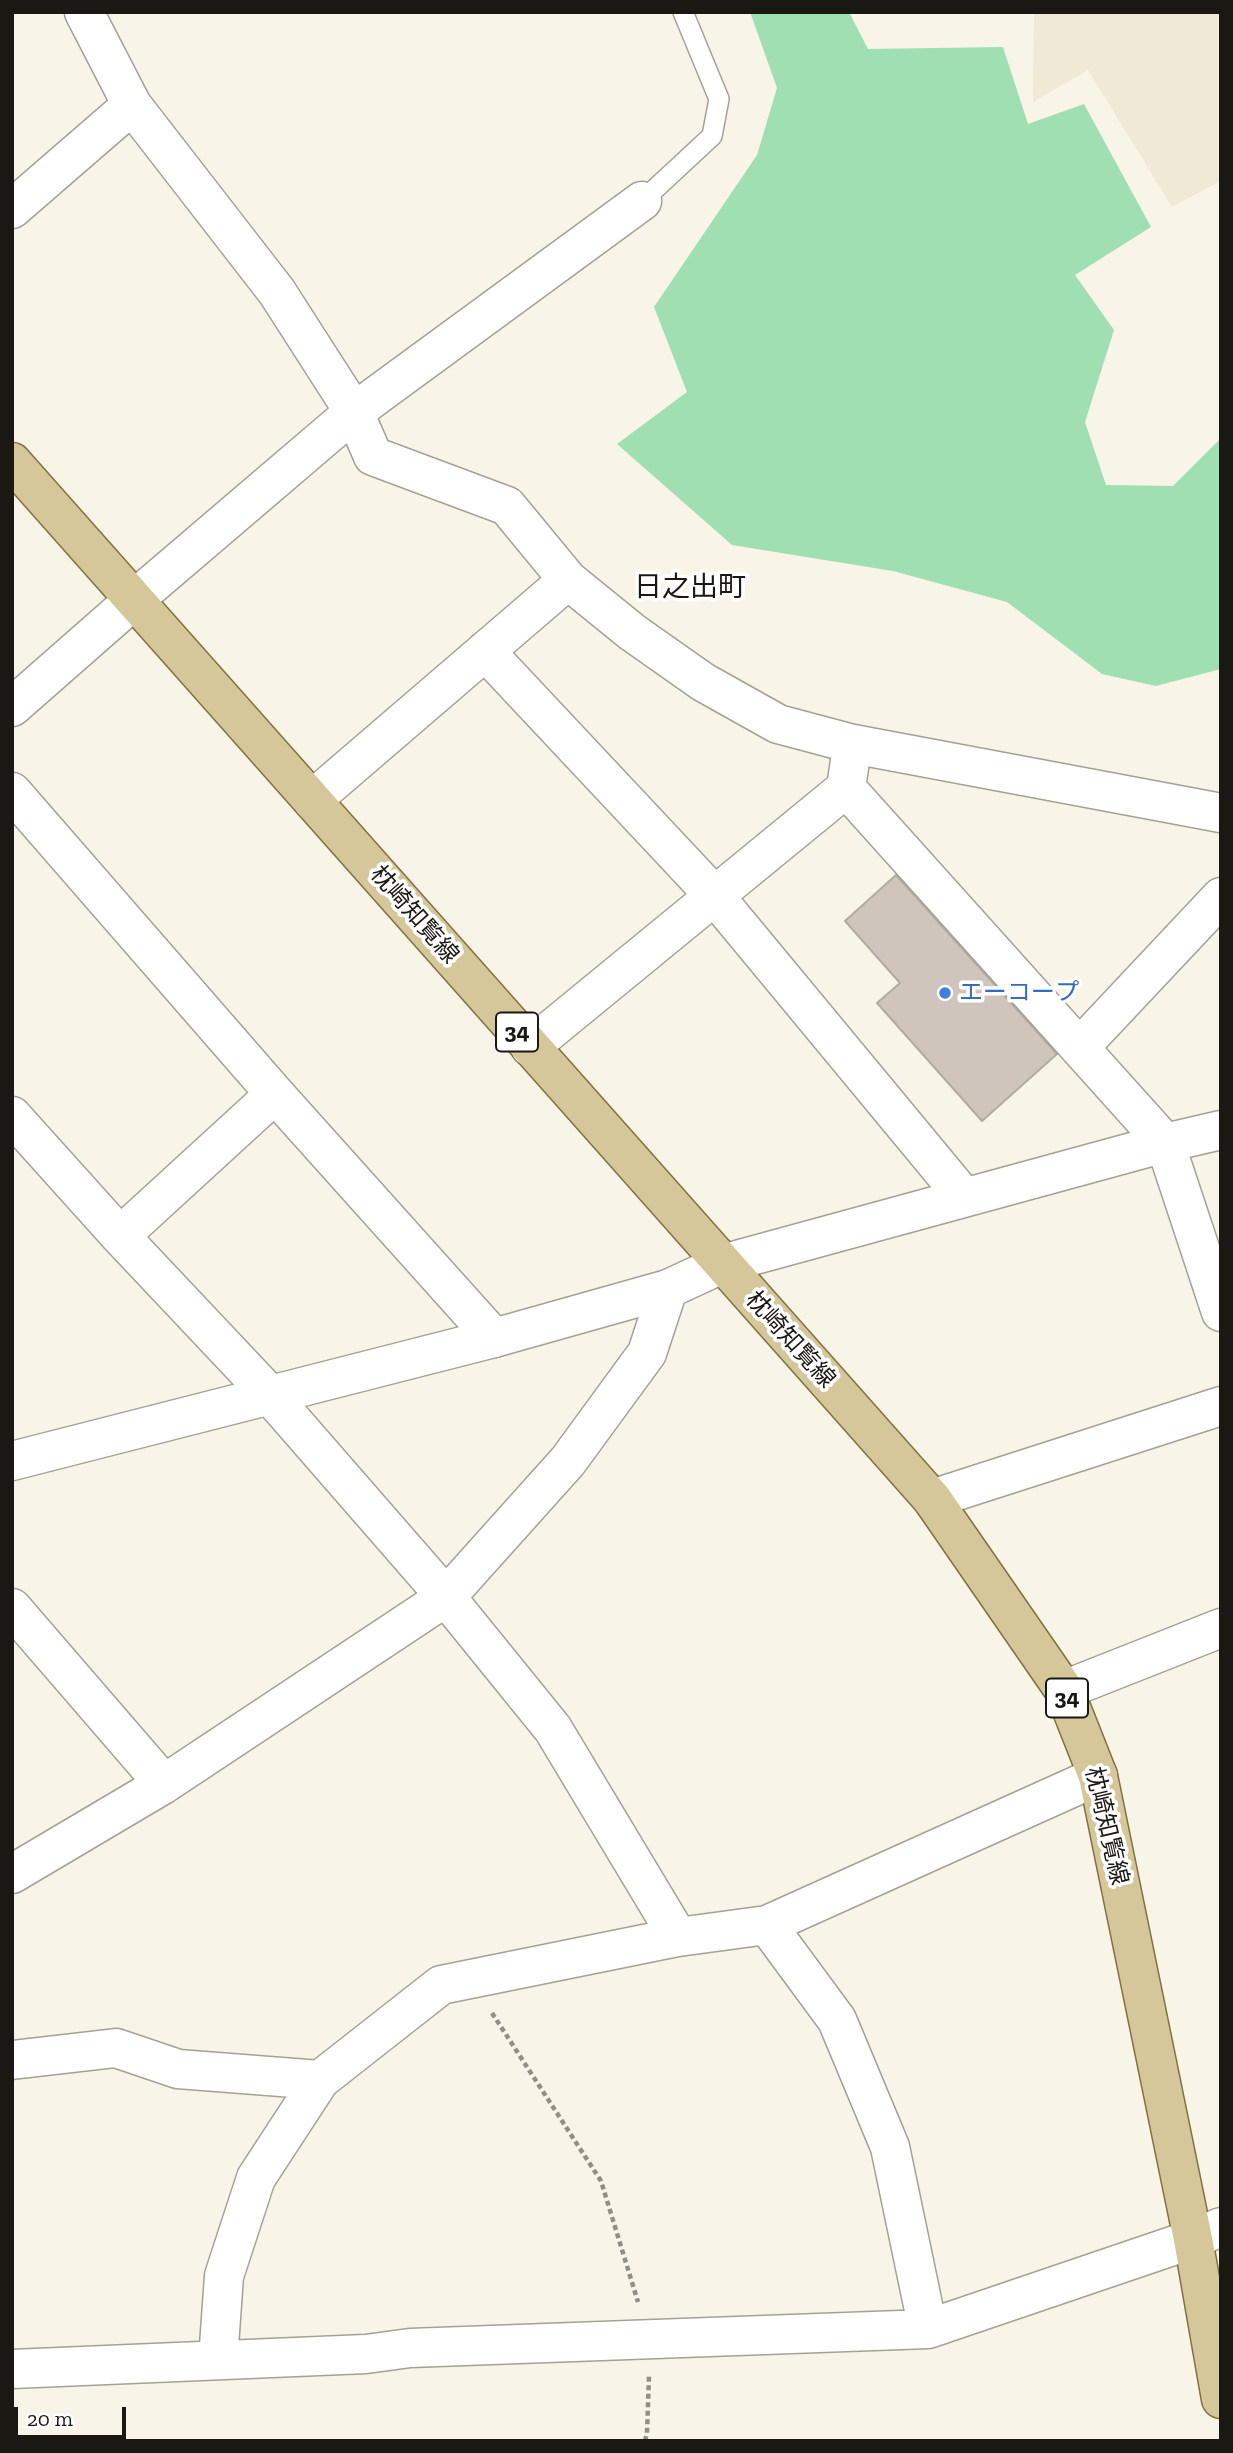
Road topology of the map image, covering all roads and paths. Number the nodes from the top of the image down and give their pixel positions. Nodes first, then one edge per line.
1 (85, 12) edge
2 (683, 12) edge
3 (132, 105) junction
4 (642, 201) joint
5 (12, 208) edge
6 (354, 412) junction
7 (12, 462) edge
8 (568, 580) junction
9 (135, 599) junction
10 (485, 652) junction
11 (12, 707) edge
12 (853, 744) junction
13 (846, 788) junction
14 (12, 792) edge
15 (312, 800) junction
16 (1221, 813) edge
17 (713, 894) junction
18 (1221, 897) edge
19 (530, 1047) junction
20 (1080, 1047) junction
21 (275, 1094) junction
22 (12, 1115) edge
23 (1221, 1130) edge
24 (1166, 1143) junction
25 (964, 1198) junction
26 (120, 1236) junction
27 (722, 1264) junction
28 (668, 1289) junction
29 (1221, 1312) edge
30 (495, 1338) junction
31 (270, 1395) junction
32 (1221, 1406) edge
33 (12, 1461) edge
34 (932, 1499) junction
35 (446, 1597) junction
36 (12, 1608) edge
37 (1221, 1628) edge
38 (1064, 1690) junction
39 (1098, 1776) junction
40 (164, 1784) junction
41 (12, 1874) edge
42 (767, 1925) junction
43 (678, 1937) junction
44 (471, 1980) junction
45 (12, 2060) edge
46 (320, 2080) junction
47 (1207, 2233) edge
48 (928, 2329) junction
49 (649, 2339) junction
50 (218, 2360) junction
51 (12, 2369) edge
52 (1221, 2399) edge
53 (645, 2441) edge

1 - 3 street
2 - 4 lane
3 - 5 street
3 - 6 street
4 - 6 street
6 - 8 street
6 - 9 street
7 - 9 main road, 枕崎知覧線 / 34
8 - 10 street
8 - 12 street
9 - 11 street
9 - 15 main road, 枕崎知覧線 / 34
10 - 15 street
10 - 17 street
12 - 13 street
12 - 16 street
13 - 17 street
13 - 20 street
14 - 21 street
15 - 19 main road, 枕崎知覧線 / 34
17 - 19 street
17 - 25 street
18 - 20 street
19 - 27 main road, 枕崎知覧線 / 34
20 - 24 street
21 - 26 street
21 - 30 street
22 - 26 street
23 - 24 street
24 - 25 street
24 - 29 street
25 - 27 street
26 - 31 street
27 - 28 street
27 - 34 main road, 枕崎知覧線 / 34
28 - 30 street
28 - 35 street
30 - 31 street
31 - 33 street
31 - 35 street
32 - 34 street
34 - 38 main road, 枕崎知覧線 / 34
35 - 40 street
35 - 43 street
36 - 40 street
37 - 38 street
38 - 39 main road, 枕崎知覧線 / 34
39 - 42 street
39 - 47 main road, 枕崎知覧線 / 34
40 - 41 street
42 - 43 street
42 - 48 street
43 - 44 street
44 - 46 street
44 - 49 path
45 - 46 street
46 - 50 street
47 - 48 street
47 - 52 main road, 枕崎知覧線 / 34
48 - 49 street
49 - 50 street
49 - 53 path
50 - 51 street

